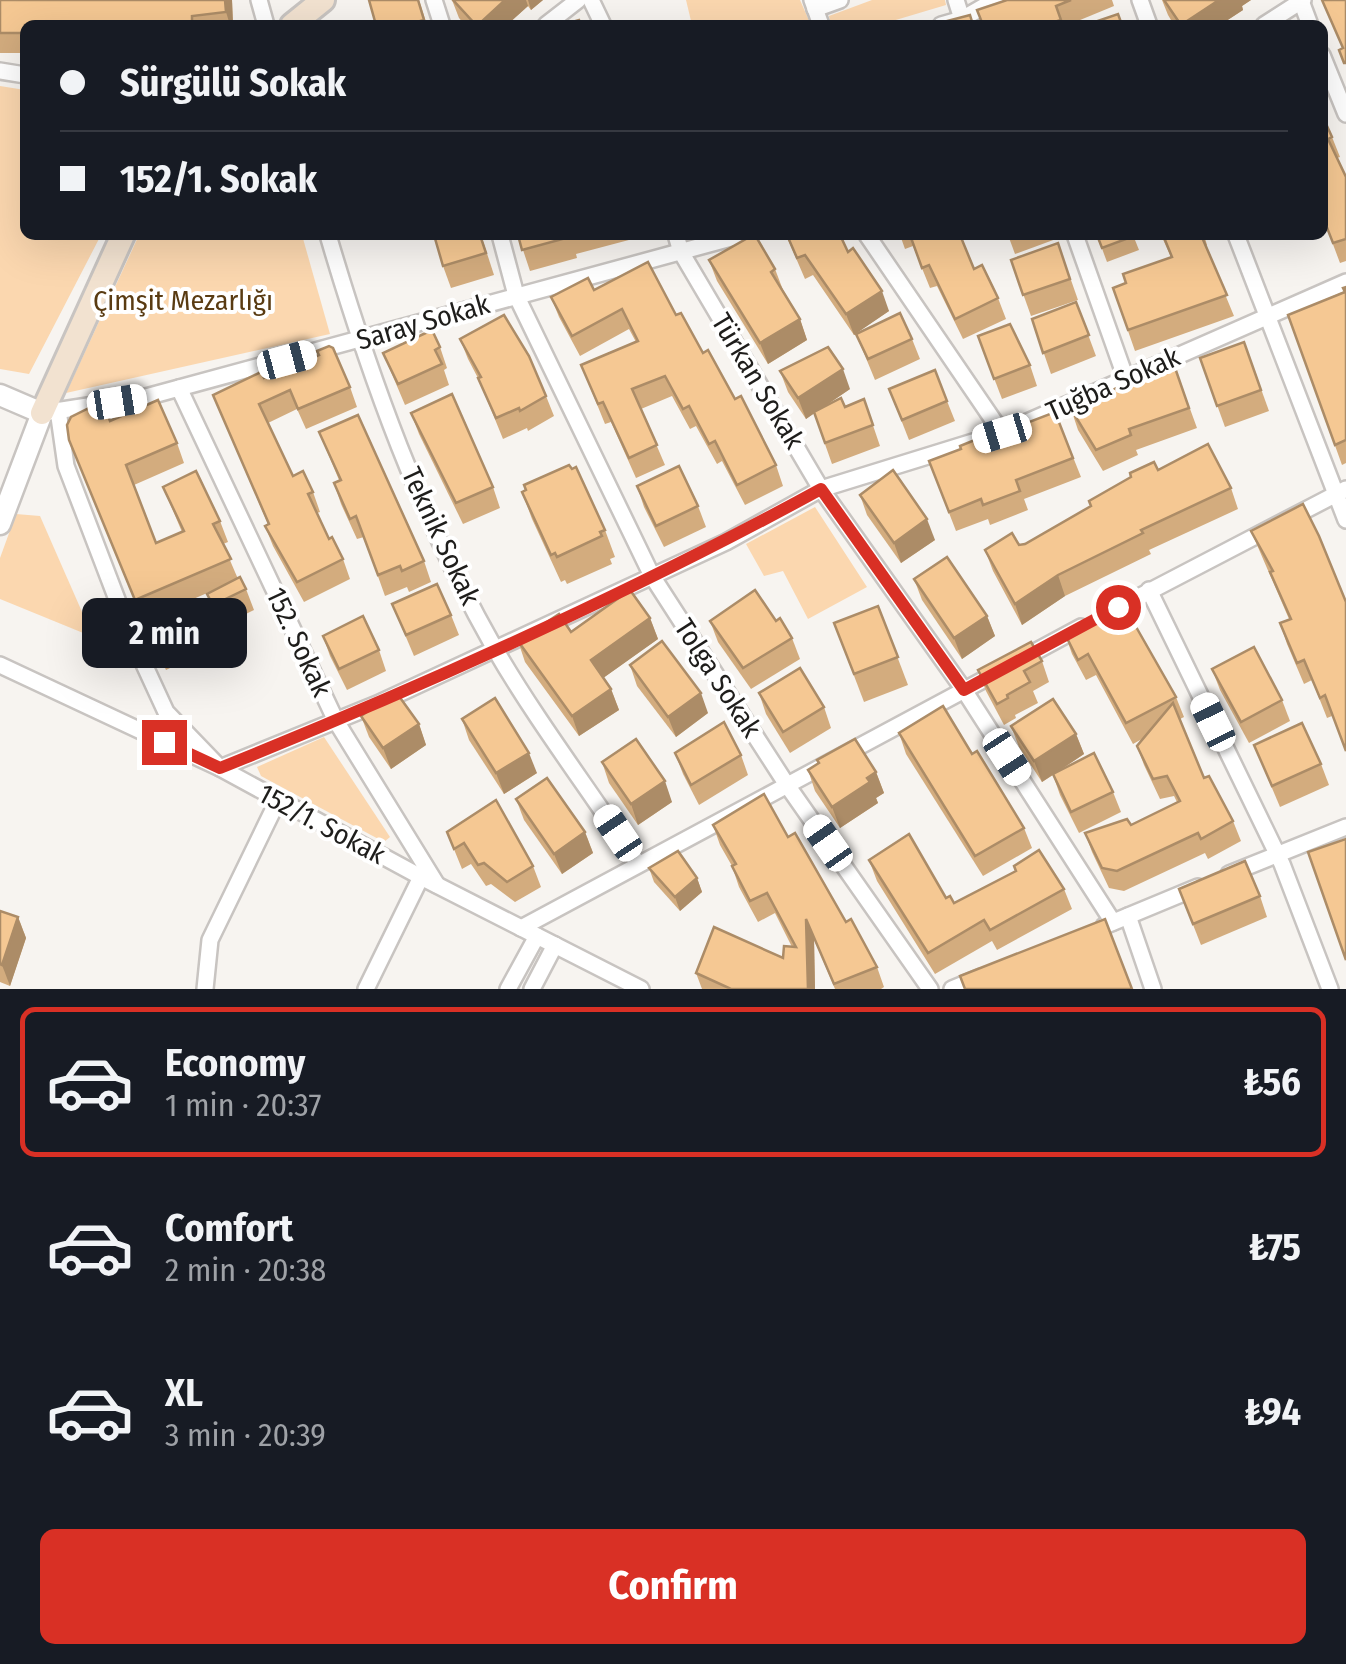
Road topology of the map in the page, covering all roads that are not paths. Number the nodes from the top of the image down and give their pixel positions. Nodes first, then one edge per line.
1 (324, 0) edge
2 (578, 0) edge
3 (840, 0) edge
4 (956, 0) edge
5 (996, 0) edge
6 (1302, 1) edge
7 (816, 11) edge
8 (962, 19) junction
9 (298, 20) edge
10 (552, 20) edge
11 (959, 20) edge
12 (1272, 20) edge
13 (1328, 70) edge
14 (1346, 114) edge
15 (120, 240) edge
16 (329, 240) edge
17 (501, 240) edge
18 (677, 240) edge
19 (724, 240) edge
20 (870, 240) edge
21 (1077, 240) edge
22 (1238, 240) edge
23 (681, 252) junction
24 (1346, 282) edge
25 (516, 295) junction
26 (1270, 316) junction
27 (359, 341) junction
28 (1126, 378) junction
29 (180, 388) junction
30 (0, 395) edge
31 (50, 411) junction
32 (1002, 433) junction
33 (821, 489) junction
34 (1341, 490) edge
35 (1346, 520) edge
36 (0, 524) edge
37 (652, 576) junction
38 (1149, 590) junction
39 (496, 650) junction
40 (0, 666) edge
41 (964, 690) junction
42 (336, 721) junction
43 (220, 768) junction
44 (787, 785) junction
45 (278, 800) junction
46 (1346, 827) edge
47 (1277, 854) junction
48 (638, 864) junction
49 (421, 877) junction
50 (437, 885) junction
51 (1121, 919) junction
52 (1095, 930) edge
53 (529, 932) junction
54 (555, 945) junction
55 (988, 974) edge
56 (205, 989) edge
57 (366, 989) edge
58 (508, 989) edge
59 (532, 989) edge
60 (641, 989) edge
61 (930, 989) edge
62 (952, 989) edge
63 (1153, 989) edge
64 (1330, 989) edge

1 - 9 main road
2 - 10 street
3 - 7 street
4 - 8 street
5 - 8 street
6 - 12 street
8 - 11 street
13 - 14 street
15 - 31 main road
16 - 27 street, Teknik Sokak
17 - 25 street, Tolga Sokak
18 - 23 street, Türkan Sokak
19 - 23 street, Saray Sokak
20 - 32 street
21 - 28 street
22 - 26 street
23 - 25 street, Saray Sokak
23 - 33 street, Türkan Sokak
24 - 26 street, Tuğba Sokak
25 - 27 street, Saray Sokak
25 - 37 street, Tolga Sokak
26 - 28 street, Tuğba Sokak
26 - 34 street
27 - 29 street, Saray Sokak
27 - 39 street, Teknik Sokak
28 - 32 street, Tuğba Sokak
29 - 31 street, Saray Sokak
29 - 42 street, 152. Sokak
30 - 31 street
31 - 36 street
31 - 43 street
32 - 33 street, Tuğba Sokak
33 - 37 street, Tuğba Sokak
33 - 41 street, Türkan Sokak
34 - 35 street
34 - 38 street
37 - 39 street, Tuğba Sokak
37 - 44 street, Tolga Sokak
38 - 41 street
38 - 47 street
39 - 42 street, Tuğba Sokak
39 - 48 street, Teknik Sokak
40 - 43 street, 152/1. Sokak
41 - 44 street
41 - 51 street, Türkan Sokak
42 - 43 street, Tuğba Sokak
42 - 50 street, 152. Sokak
43 - 45 street, 152/1. Sokak
44 - 48 street
44 - 61 street, Tolga Sokak
45 - 49 street, 152/1. Sokak
45 - 56 street
46 - 47 street
47 - 51 street
47 - 64 street
48 - 53 street
49 - 50 street, 152/1. Sokak
49 - 57 street
50 - 53 street, 152/1. Sokak
51 - 52 street
51 - 63 street, Türkan Sokak
53 - 54 street, 152/1. Sokak
53 - 58 street
54 - 59 street
54 - 60 street, 152/1. Sokak
55 - 62 street

